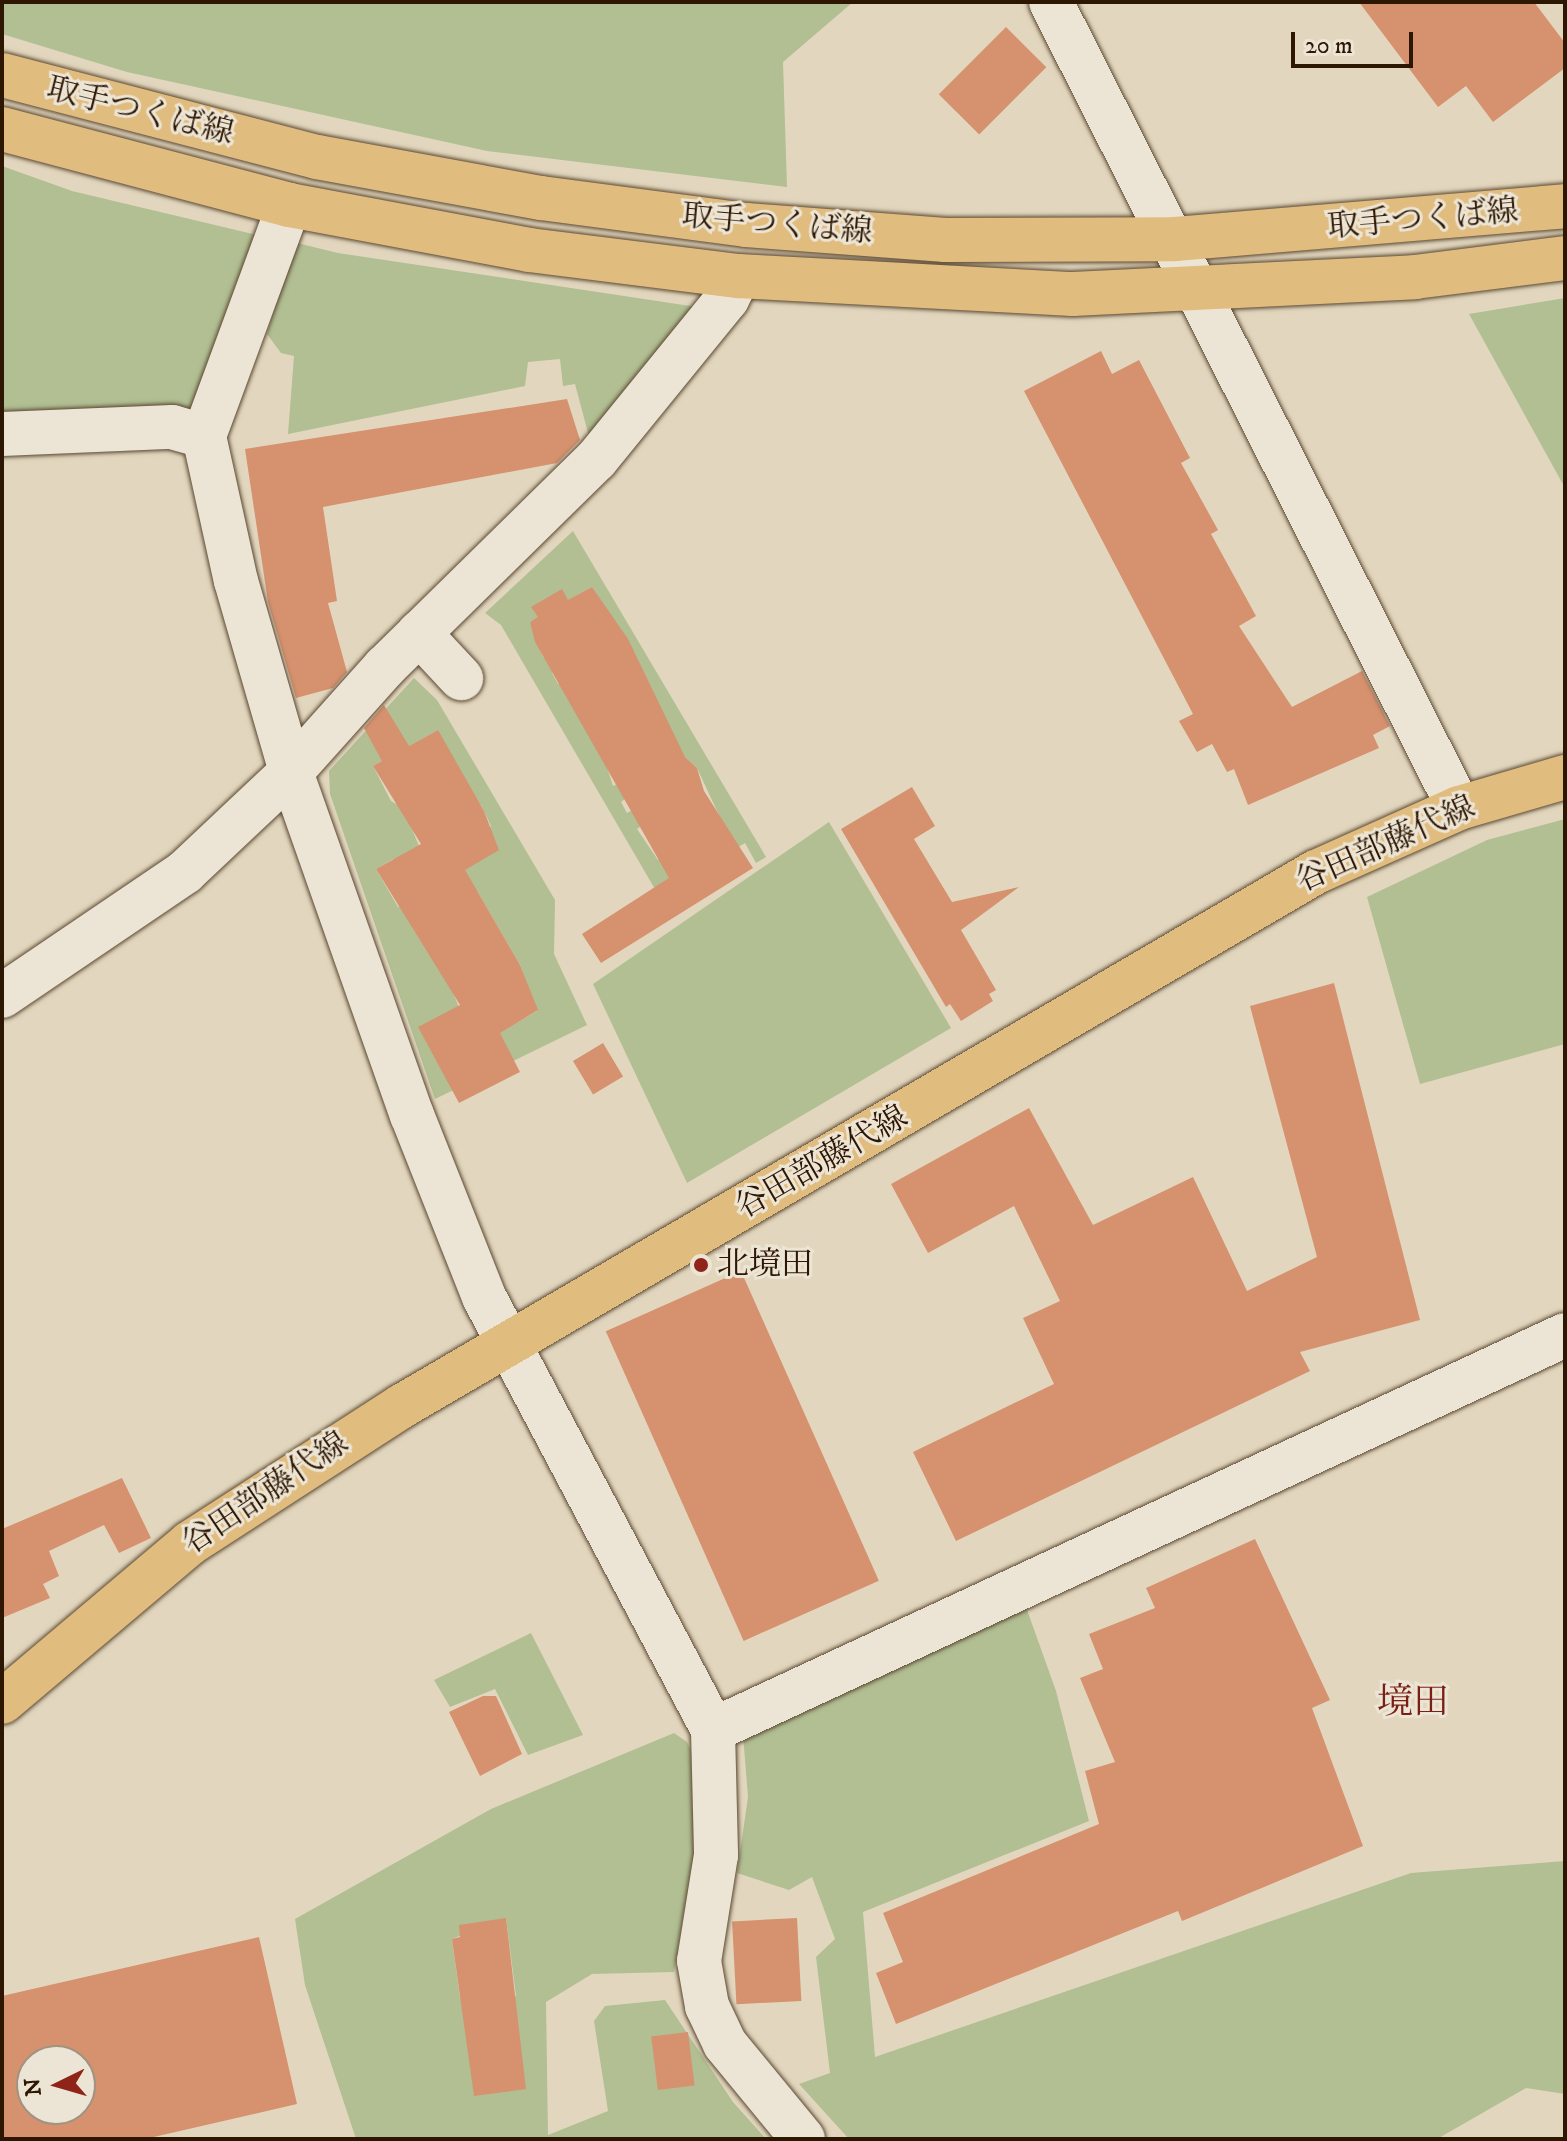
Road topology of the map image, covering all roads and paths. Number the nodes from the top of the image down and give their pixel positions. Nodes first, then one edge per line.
1 (1051, 2) edge
2 (2, 75) edge
3 (2, 129) edge
4 (289, 205) junction
5 (1565, 206) edge
6 (1175, 239) junction
7 (1565, 258) edge
8 (738, 276) junction
9 (1201, 289) junction
10 (2, 434) edge
11 (204, 436) junction
12 (419, 633) junction
13 (461, 678) dead end
14 (291, 772) junction
15 (1565, 777) edge
16 (1459, 808) junction
17 (2, 996) edge
18 (1565, 1335) edge
19 (506, 1346) junction
20 (2, 1702) edge
21 (713, 1730) junction
22 (803, 2139) edge

1 - 6 street
2 - 6 main road, 取手つくば線
3 - 4 main road, 取手つくば線
4 - 8 main road, 取手つくば線
4 - 11 street
5 - 6 main road, 取手つくば線
6 - 9 street
7 - 9 main road, 取手つくば線
8 - 9 main road, 取手つくば線
8 - 12 street
9 - 16 street
10 - 11 street
11 - 14 street
12 - 13 street
12 - 14 street
14 - 17 street
14 - 19 street
15 - 16 main road, 谷田部藤代線
16 - 19 main road, 谷田部藤代線
18 - 21 street
19 - 20 main road, 谷田部藤代線
19 - 21 street
21 - 22 street

